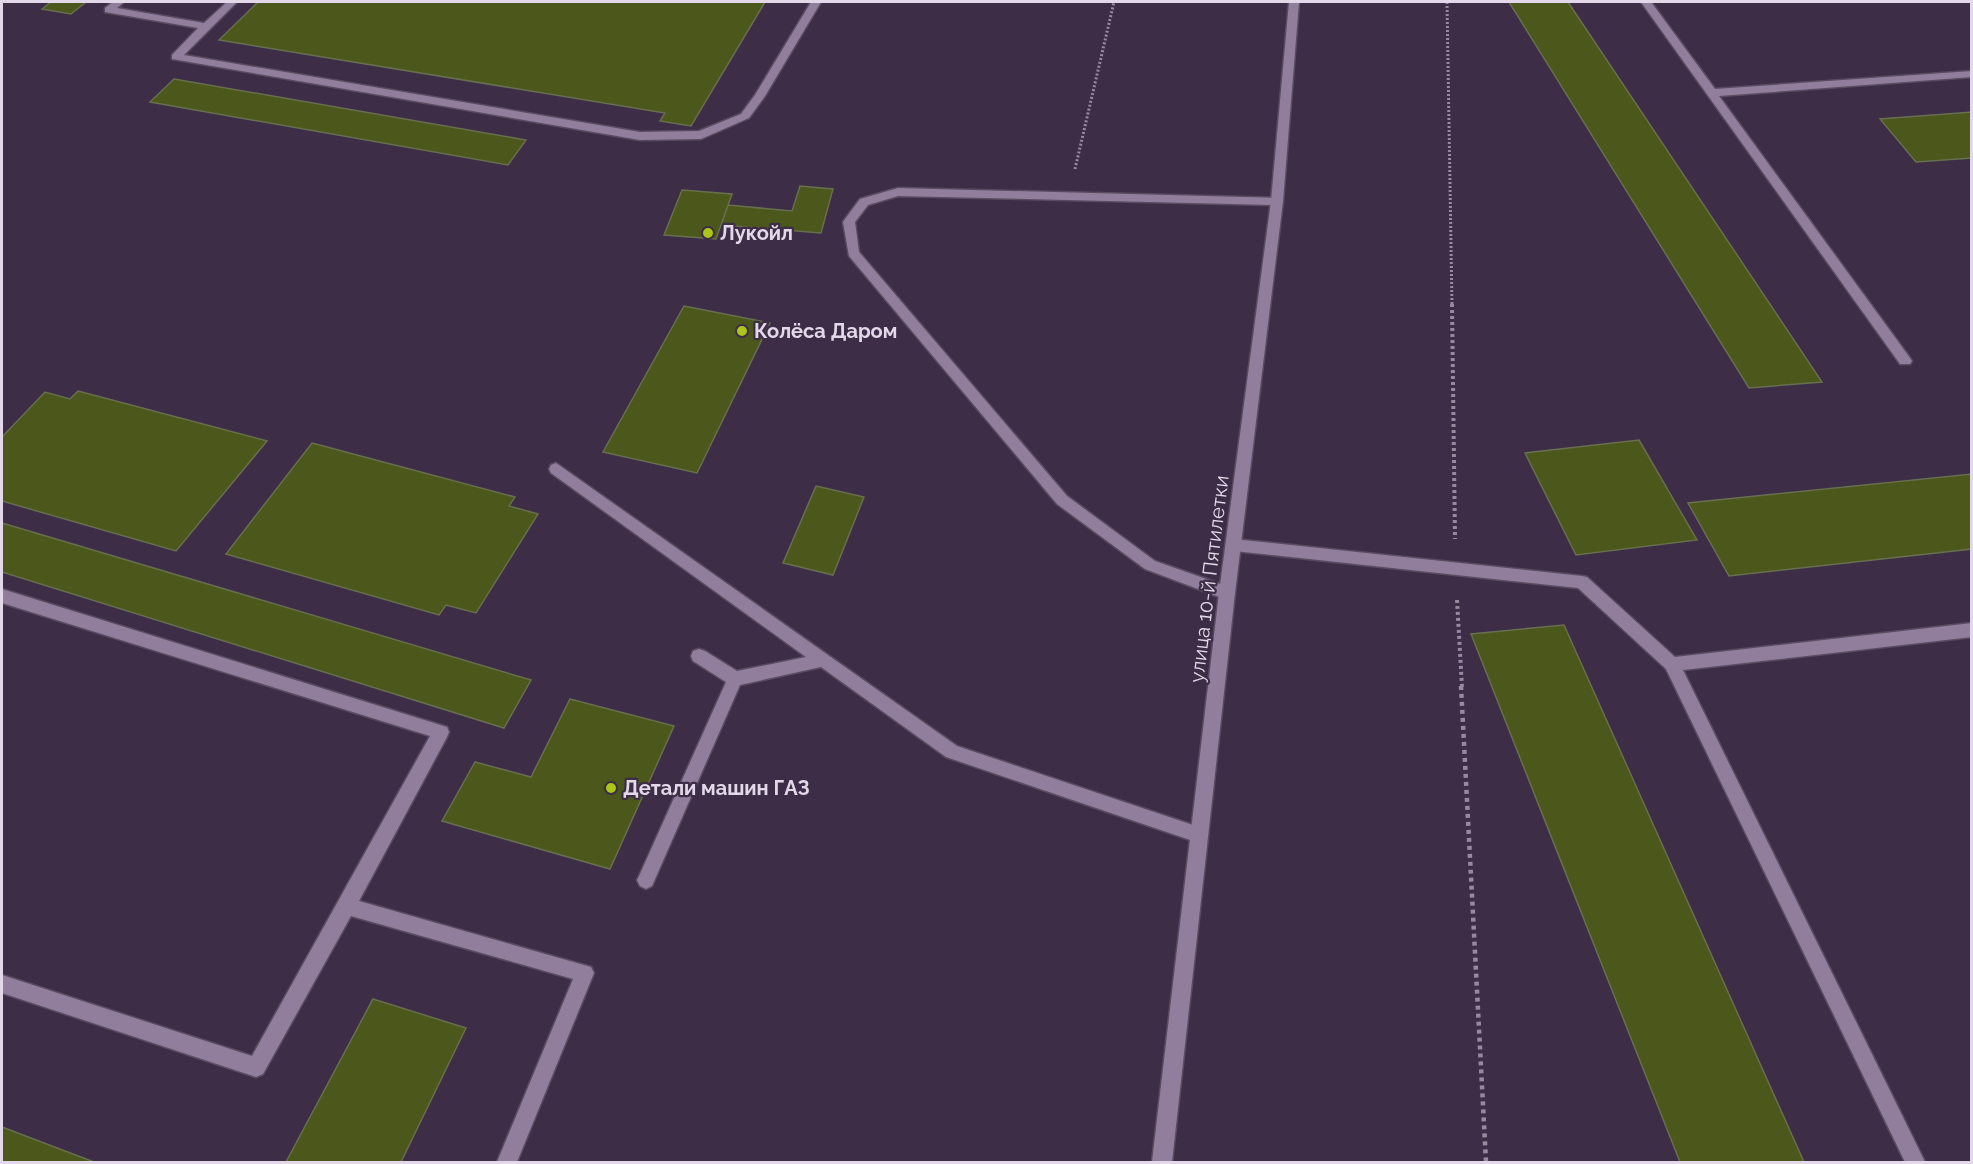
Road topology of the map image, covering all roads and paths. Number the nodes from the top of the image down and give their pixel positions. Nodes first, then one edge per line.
1 (118, 2) edge
2 (232, 2) edge
3 (816, 2) edge
4 (1114, 2) edge
5 (1294, 2) edge
6 (1646, 2) edge
7 (206, 26) junction
8 (1971, 74) edge
9 (1712, 93) junction
10 (1069, 196) junction
11 (1277, 201) junction
12 (1905, 361) dead end
13 (556, 469) dead end
14 (1234, 545) junction
15 (1227, 593) junction
16 (2, 596) edge
17 (1971, 630) edge
18 (699, 656) dead end
19 (823, 660) junction
20 (1672, 664) junction
21 (735, 680) junction
22 (1199, 835) junction
23 (646, 880) dead end
24 (347, 906) junction
25 (2, 984) edge
26 (507, 1162) edge
27 (1162, 1162) edge
28 (1916, 1162) edge

1 - 7 main road
2 - 7 main road
3 - 7 main road
4 - 10 path
5 - 11 main road, улица 10-й Пятилетки
6 - 9 main road
8 - 9 main road
9 - 12 main road
10 - 11 main road
10 - 15 main road
11 - 14 main road, улица 10-й Пятилетки
13 - 19 main road
14 - 15 main road, улица 10-й Пятилетки
14 - 20 main road
15 - 22 main road, улица 10-й Пятилетки
16 - 24 main road
17 - 20 main road
18 - 21 main road
19 - 21 main road
19 - 22 main road
20 - 28 main road
21 - 23 main road
22 - 27 main road, улица 10-й Пятилетки
24 - 25 main road
24 - 26 main road

